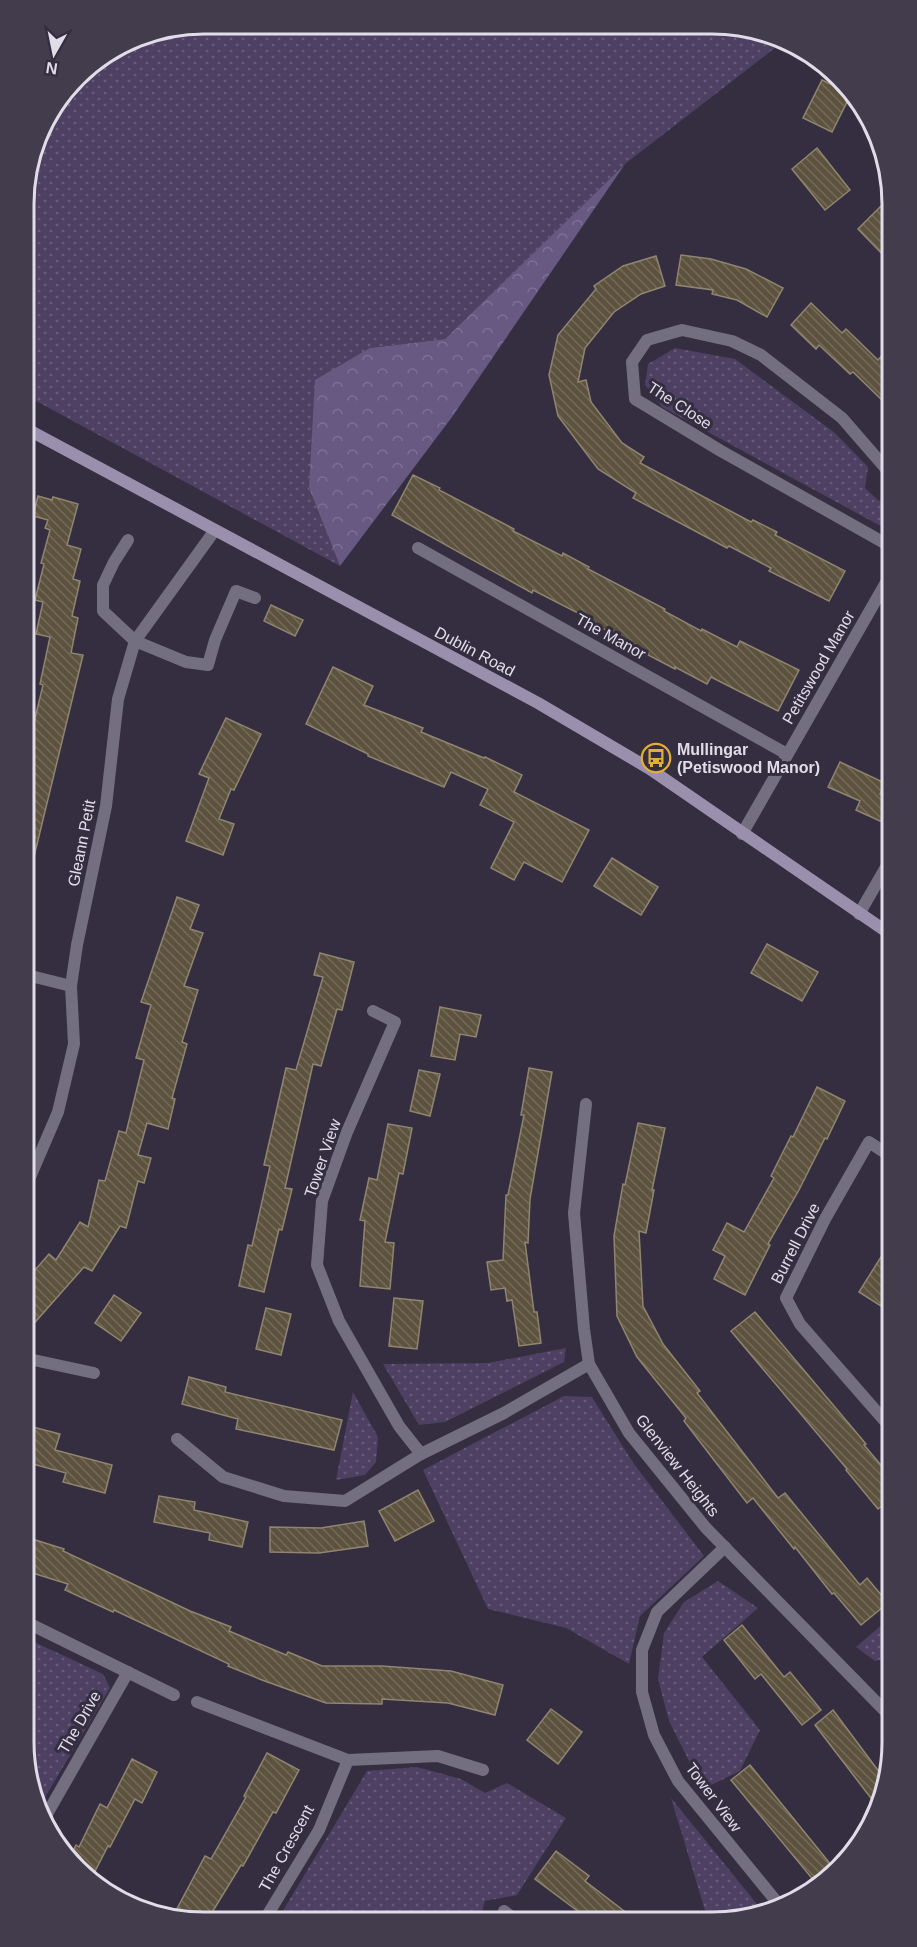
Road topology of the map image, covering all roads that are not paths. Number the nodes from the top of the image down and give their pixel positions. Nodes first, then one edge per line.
1 (35, 433) edge
2 (882, 464) edge
3 (215, 531) junction
4 (128, 540) dead end
5 (882, 542) edge
6 (418, 548) dead end
7 (882, 589) edge
8 (255, 598) dead end
9 (135, 641) junction
10 (787, 754) junction
11 (742, 834) junction
12 (882, 874) edge
13 (859, 914) junction
14 (882, 929) edge
15 (34, 977) edge
16 (71, 986) junction
17 (373, 1011) dead end
18 (586, 1104) dead end
19 (882, 1151) edge
20 (34, 1167) edge
21 (34, 1360) edge
22 (589, 1364) junction
23 (94, 1373) dead end
24 (882, 1418) edge
25 (177, 1439) dead end
26 (421, 1454) junction
27 (725, 1547) junction
28 (34, 1626) edge
29 (128, 1672) junction
30 (174, 1695) dead end
31 (197, 1702) dead end
32 (882, 1705) edge
33 (348, 1760) junction
34 (483, 1770) dead end
35 (49, 1811) edge
36 (776, 1901) edge
37 (269, 1912) edge

1 - 3 main road, Dublin Road
2 - 5 street, The Close
3 - 9 street, Gleann Petit
3 - 11 main road, Dublin Road
4 - 9 street
6 - 10 street, The Manor
7 - 10 street, Petitswood Manor
8 - 9 street
9 - 16 street, Gleann Petit
10 - 11 street, Petitswood Manor
11 - 13 main road, Dublin Road
12 - 13 street
13 - 14 main road, Dublin Road
15 - 16 street
16 - 20 street, Gleann Petit
17 - 26 street, Tower View
18 - 22 street, Glenview Heights
19 - 24 street, Burrell Drive
21 - 23 street
22 - 26 street
22 - 27 street, Glenview Heights
25 - 26 street
27 - 32 street, Glenview Heights
27 - 36 street, Tower View
28 - 29 street
29 - 30 street
29 - 35 street, The Drive
31 - 33 street
33 - 34 street
33 - 37 street, The Crescent

